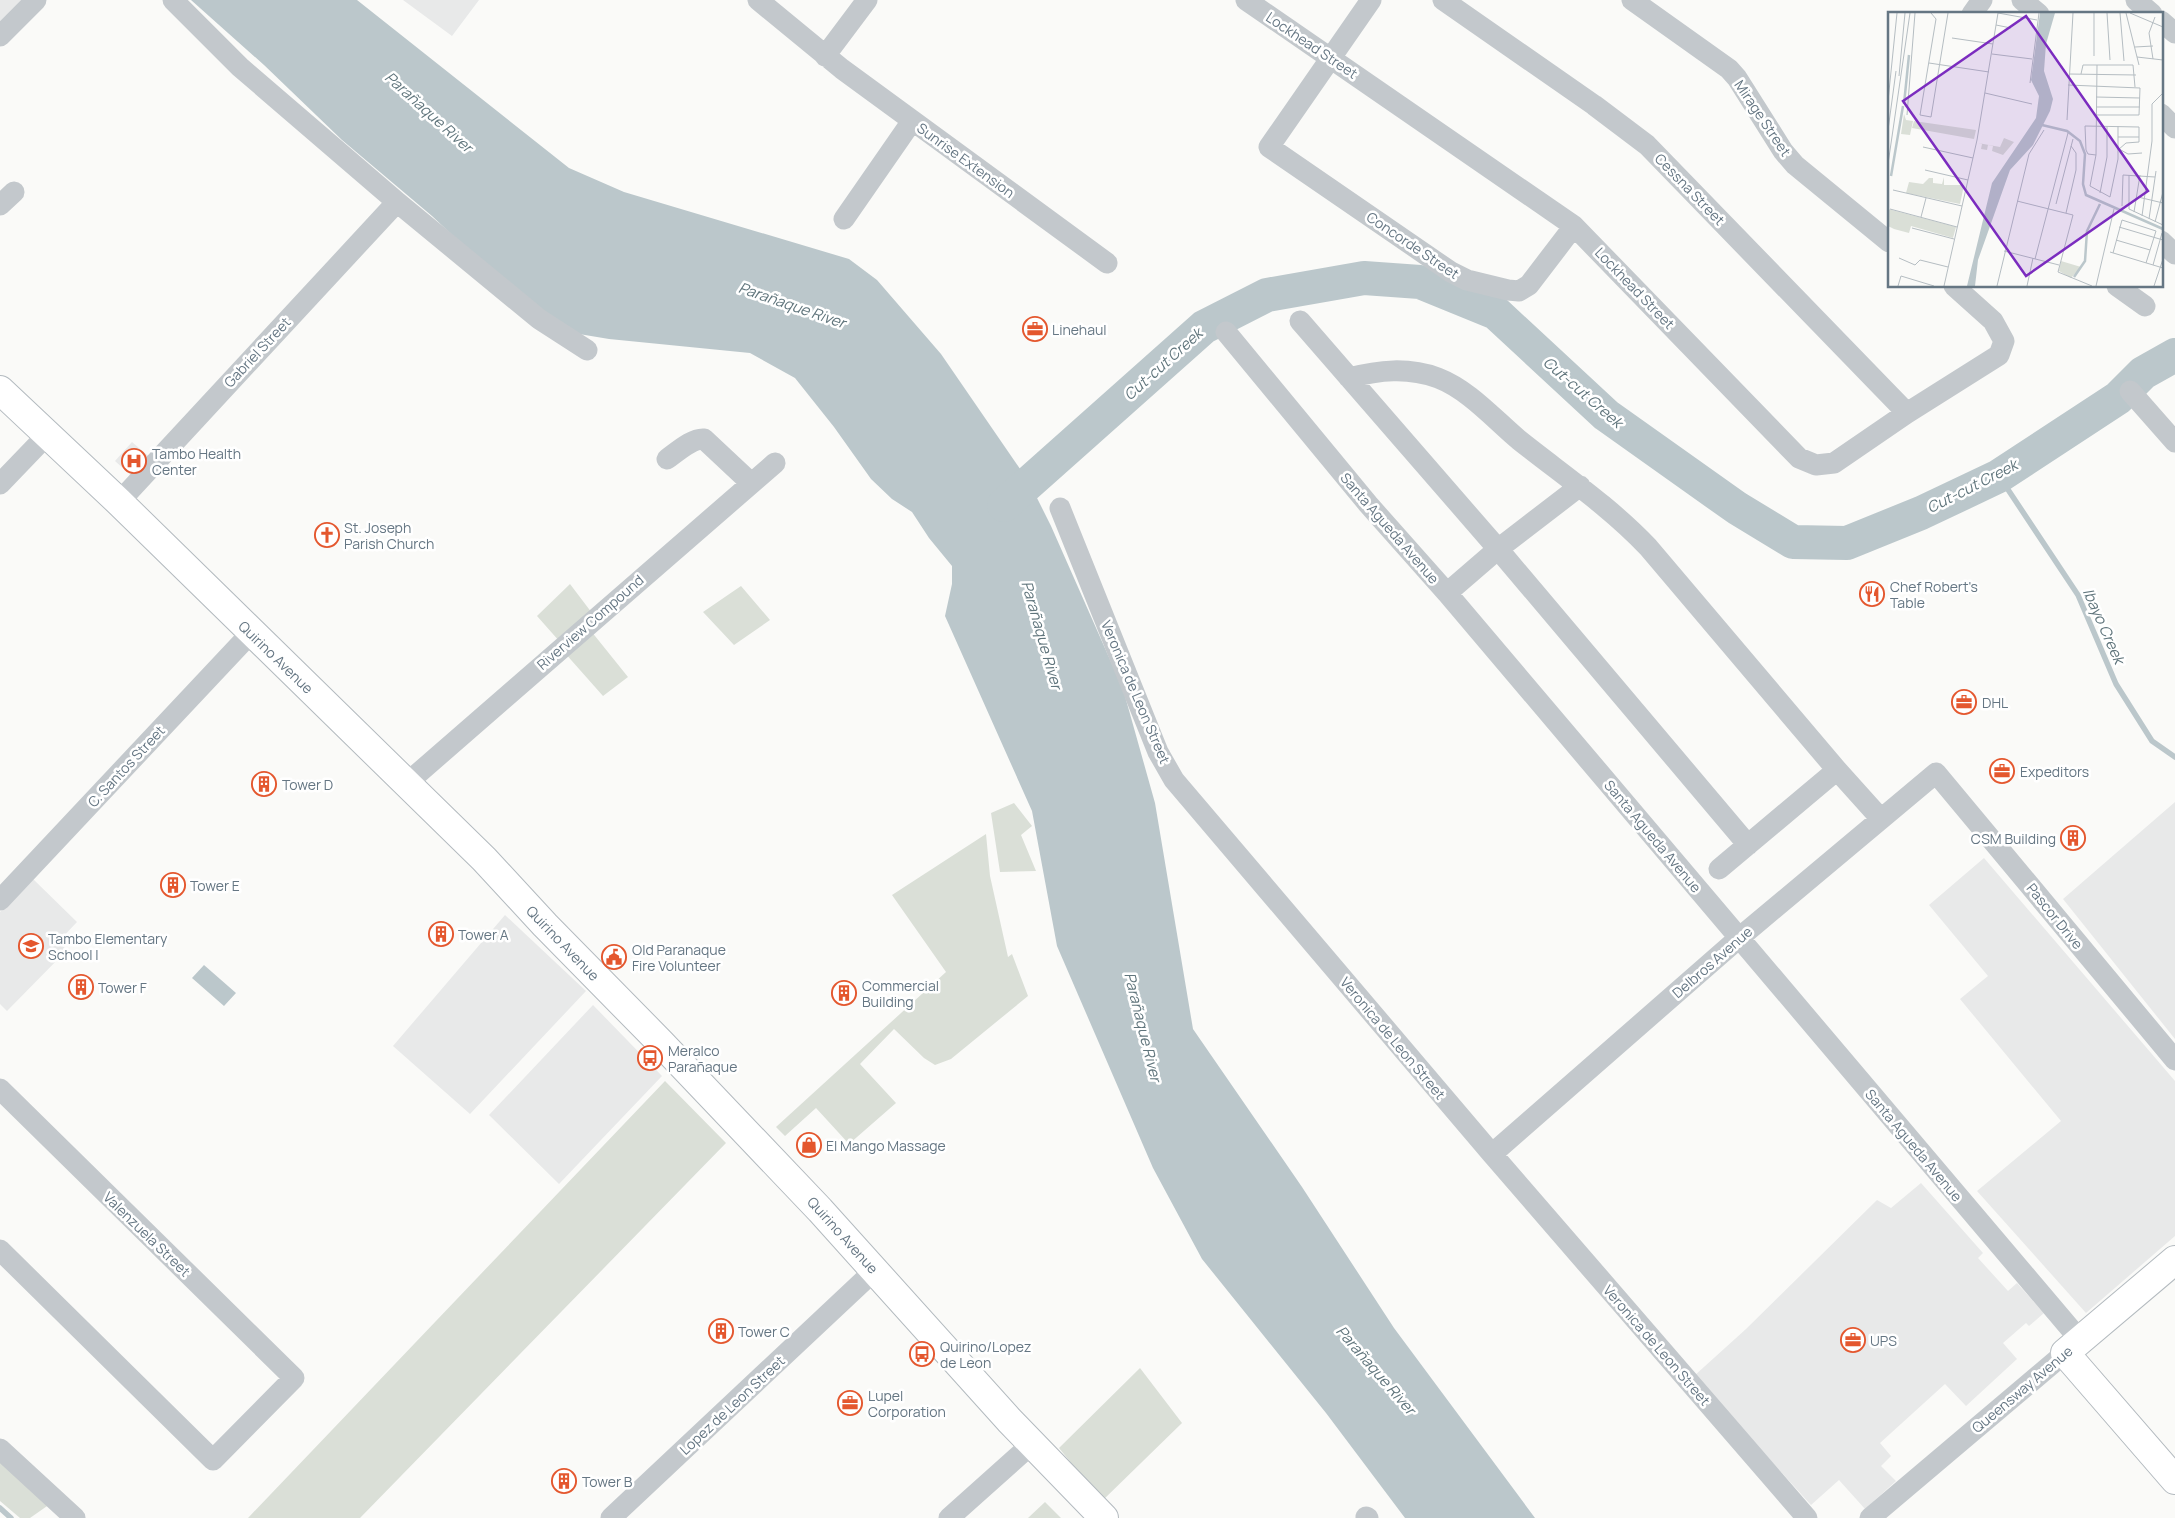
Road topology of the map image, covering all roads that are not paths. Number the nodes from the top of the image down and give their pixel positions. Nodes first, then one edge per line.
1 (36, 0) edge
2 (173, 0) edge
3 (758, 0) edge
4 (867, 0) edge
5 (1246, 0) edge
6 (1371, 0) edge
7 (1443, 0) edge
8 (1632, 0) edge
9 (1982, 0) edge
10 (2022, 0) edge
11 (2136, 0) edge
12 (1655, 4) edge
13 (1973, 12) edge
14 (2037, 12) edge
15 (2150, 12) edge
16 (2162, 22) edge
17 (2175, 33) edge
18 (0, 36) edge
19 (825, 56) junction
20 (1330, 58) junction
21 (912, 121) junction
22 (396, 202) junction
23 (844, 220) dead end
24 (1574, 226) junction
25 (1888, 241) edge
26 (2162, 242) edge
27 (2175, 254) edge
28 (1107, 263) dead end
29 (1956, 288) edge
30 (2120, 288) edge
31 (2145, 306) dead end
32 (1300, 321) dead end
33 (1226, 332) dead end
34 (587, 350) dead end
35 (1348, 378) junction
36 (0, 390) edge
37 (2130, 391) dead end
38 (1907, 412) junction
39 (48, 434) junction
40 (2175, 442) edge
41 (668, 459) dead end
42 (775, 463) dead end
43 (750, 483) junction
44 (0, 484) edge
45 (1580, 486) junction
46 (119, 502) junction
47 (1060, 508) dead end
48 (1498, 549) junction
49 (1447, 593) junction
50 (251, 633) junction
51 (1837, 770) junction
52 (1936, 772) joint
53 (407, 783) junction
54 (1881, 819) junction
55 (1748, 845) junction
56 (1720, 869) dead end
57 (0, 900) edge
58 (1739, 938) junction
59 (2175, 1060) edge
60 (0, 1090) edge
61 (1492, 1154) junction
62 (0, 1250) edge
63 (2175, 1260) edge
64 (875, 1270) junction
65 (2073, 1347) junction
66 (1033, 1443) junction
67 (0, 1449) edge
68 (2175, 1480) edge
69 (75, 1518) edge
70 (611, 1518) edge
71 (949, 1518) edge
72 (1104, 1518) edge
73 (1807, 1518) edge
74 (1870, 1518) edge

1 - 18 street
2 - 22 street
3 - 19 street, Sunrise Extension
4 - 19 street
5 - 20 street, Lockhead Street
6 - 20 street
7 - 38 street, Cessna Street
8 - 12 street, Mirage Street
9 - 13 street
10 - 14 street
11 - 15 street
12 - 25 street, Mirage Street
16 - 17 street
19 - 21 street, Sunrise Extension
20 - 24 street, Lockhead Street
20 - 24 street, Concorde Street
21 - 23 street
21 - 28 street, Sunrise Extension
22 - 34 street
22 - 46 street, Gabriel Street
24 - 38 street, Lockhead Street
26 - 27 street
29 - 38 street, Lockhead Street
30 - 31 street
32 - 35 street
33 - 49 street, Santa Agueda Avenue
35 - 45 street
35 - 48 street
36 - 39 main road, Quirino Avenue
37 - 40 street
39 - 44 street
39 - 46 main road, Quirino Avenue
41 - 43 street
42 - 43 street, Riverview Compound
43 - 53 street, Riverview Compound
45 - 48 street
45 - 51 street
46 - 50 main road, Quirino Avenue
47 - 61 street, Veronica de Leon Street
48 - 49 street
48 - 55 street
49 - 58 street, Santa Agueda Avenue
50 - 53 main road, Quirino Avenue
50 - 57 street, C. Santos Street
51 - 54 street
51 - 55 street
52 - 54 street, Delbros Avenue
52 - 59 street, Pascor Drive
53 - 64 main road, Quirino Avenue
54 - 58 street, Delbros Avenue
55 - 56 street
58 - 61 street, Delbros Avenue
58 - 65 street, Santa Agueda Avenue
60 - 62 street, Valenzuela Street
61 - 73 street, Veronica de Leon Street
63 - 65 main road, Queensway Avenue
64 - 66 main road, Quirino Avenue
64 - 70 street, Lopez de Leon Street
65 - 68 main road
65 - 74 street, Queensway Avenue
66 - 71 street
66 - 72 main road, Quirino Avenue
67 - 69 street

